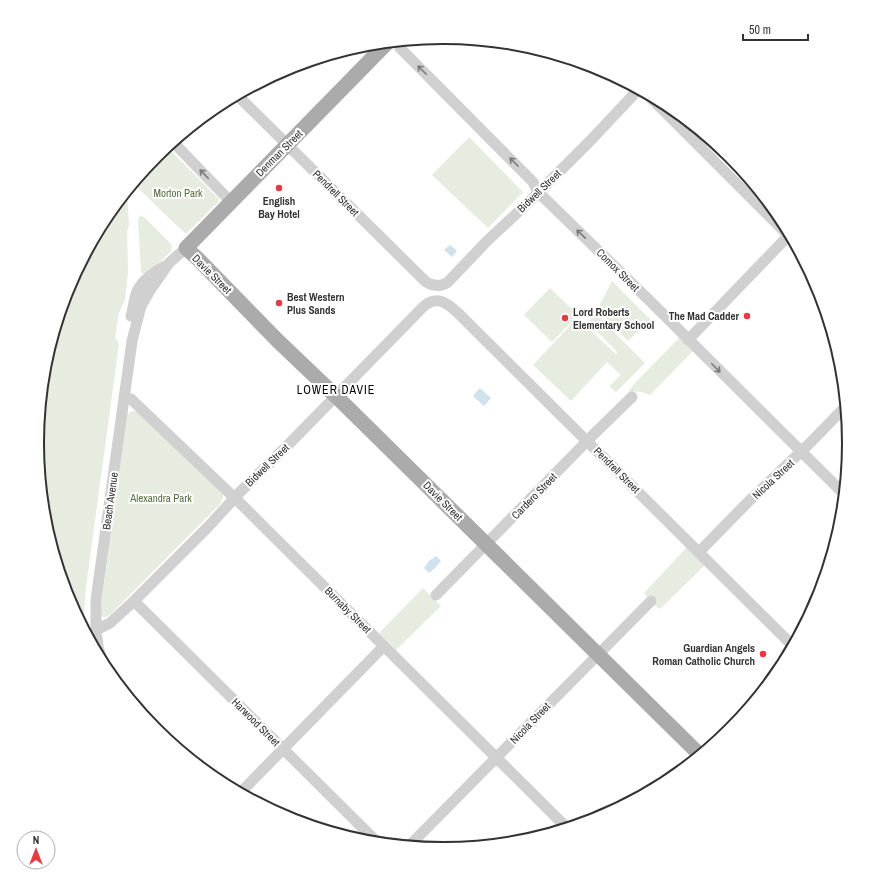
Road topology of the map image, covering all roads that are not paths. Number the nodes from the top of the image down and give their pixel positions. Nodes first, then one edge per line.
1 (399, 46) edge
2 (379, 49) edge
3 (638, 94) edge
4 (241, 99) edge
5 (655, 105) edge
6 (287, 145) junction
7 (177, 146) edge
8 (538, 192) junction
9 (231, 202) junction
10 (776, 222) edge
11 (787, 241) edge
12 (186, 248) junction
13 (437, 286) joint
14 (138, 301) joint
15 (438, 301) joint
16 (688, 340) junction
17 (336, 396) junction
18 (124, 397) junction
19 (632, 397) dead end
20 (841, 411) edge
21 (587, 441) junction
22 (801, 452) junction
23 (840, 490) edge
24 (234, 498) junction
25 (486, 544) junction
26 (699, 552) junction
27 (436, 595) dead end
28 (134, 601) junction
29 (651, 601) dead end
30 (96, 630) junction
31 (97, 641) edge
32 (789, 642) edge
33 (384, 646) junction
34 (598, 654) junction
35 (283, 749) junction
36 (696, 752) edge
37 (496, 758) junction
38 (244, 789) edge
39 (563, 824) edge
40 (370, 835) edge
41 (414, 841) edge

8 -> 1 street, Comox Street
2 - 6 main road, Denman Street
3 - 8 street, Bidwell Street
4 - 6 street, Pendrell Street
5 - 10 street
6 - 9 main road, Denman Street
6 - 13 street, Pendrell Street
9 -> 7 street
8 - 13 street, Bidwell Street
16 -> 8 street, Comox Street
9 - 12 main road, Denman Street
11 - 16 street
12 - 14 street, Denman Street
12 - 17 main road, Davie Street
14 - 18 street, Beach Avenue
15 - 17 street, Bidwell Street
15 - 21 street, Pendrell Street
16 -> 22 street, Comox Street
17 - 24 street, Bidwell Street
17 - 25 main road, Davie Street
18 - 24 street, Burnaby Street
18 - 30 street, Beach Avenue
19 - 21 street, Cardero Street
20 - 22 street, Nicola Street
21 - 25 street, Cardero Street
21 - 26 street, Pendrell Street
22 - 23 street, Comox Street
22 - 26 street, Nicola Street
24 - 28 street, Bidwell Street
24 - 33 street, Burnaby Street
25 - 27 street, Cardero Street
25 - 34 main road, Davie Street
26 - 32 street, Pendrell Street
28 - 30 street, Bidwell Street
28 - 35 street, Harwood Street
29 - 34 street, Nicola Street
30 - 31 street, Beach Avenue
33 - 35 street
33 - 37 street, Burnaby Street
34 - 36 main road, Davie Street
34 - 37 street, Nicola Street
35 - 38 street
35 - 40 street, Harwood Street
37 - 39 street, Burnaby Street
37 - 41 street, Nicola Street

